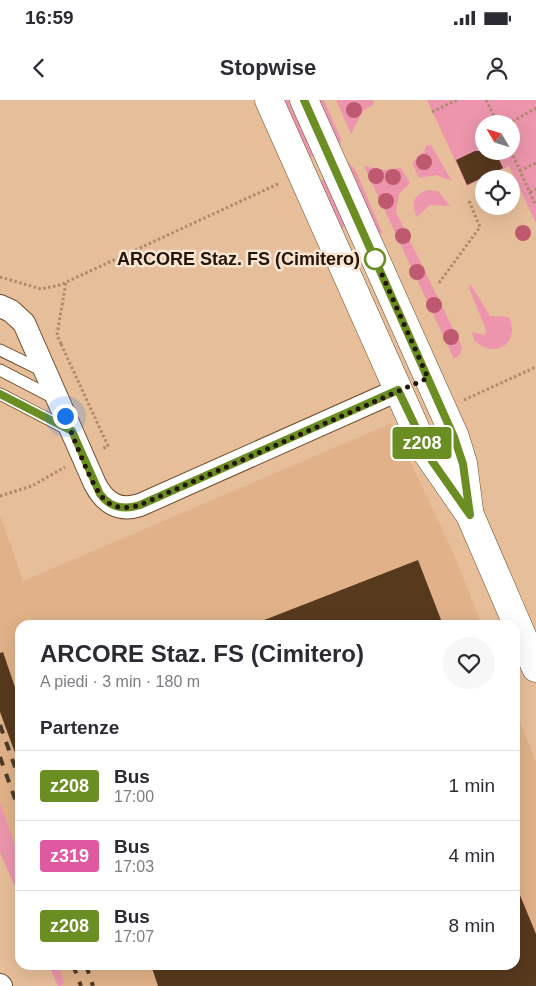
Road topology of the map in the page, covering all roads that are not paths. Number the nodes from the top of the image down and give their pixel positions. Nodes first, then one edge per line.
1 (269, 100) edge
2 (304, 100) edge
3 (0, 306) edge
4 (0, 350) edge
5 (42, 364) junction
6 (0, 370) edge
7 (413, 384) junction
8 (0, 394) edge
9 (58, 400) junction
10 (72, 431) junction
11 (470, 515) junction
12 (515, 620) edge
13 (520, 631) edge
14 (536, 668) edge

1 - 7 street
2 - 7 street
3 - 5 street
4 - 5 lane
5 - 9 street
6 - 9 lane
7 - 10 street
7 - 11 street
7 - 11 street
8 - 10 lane
9 - 10 street
11 - 12 street
13 - 14 street

